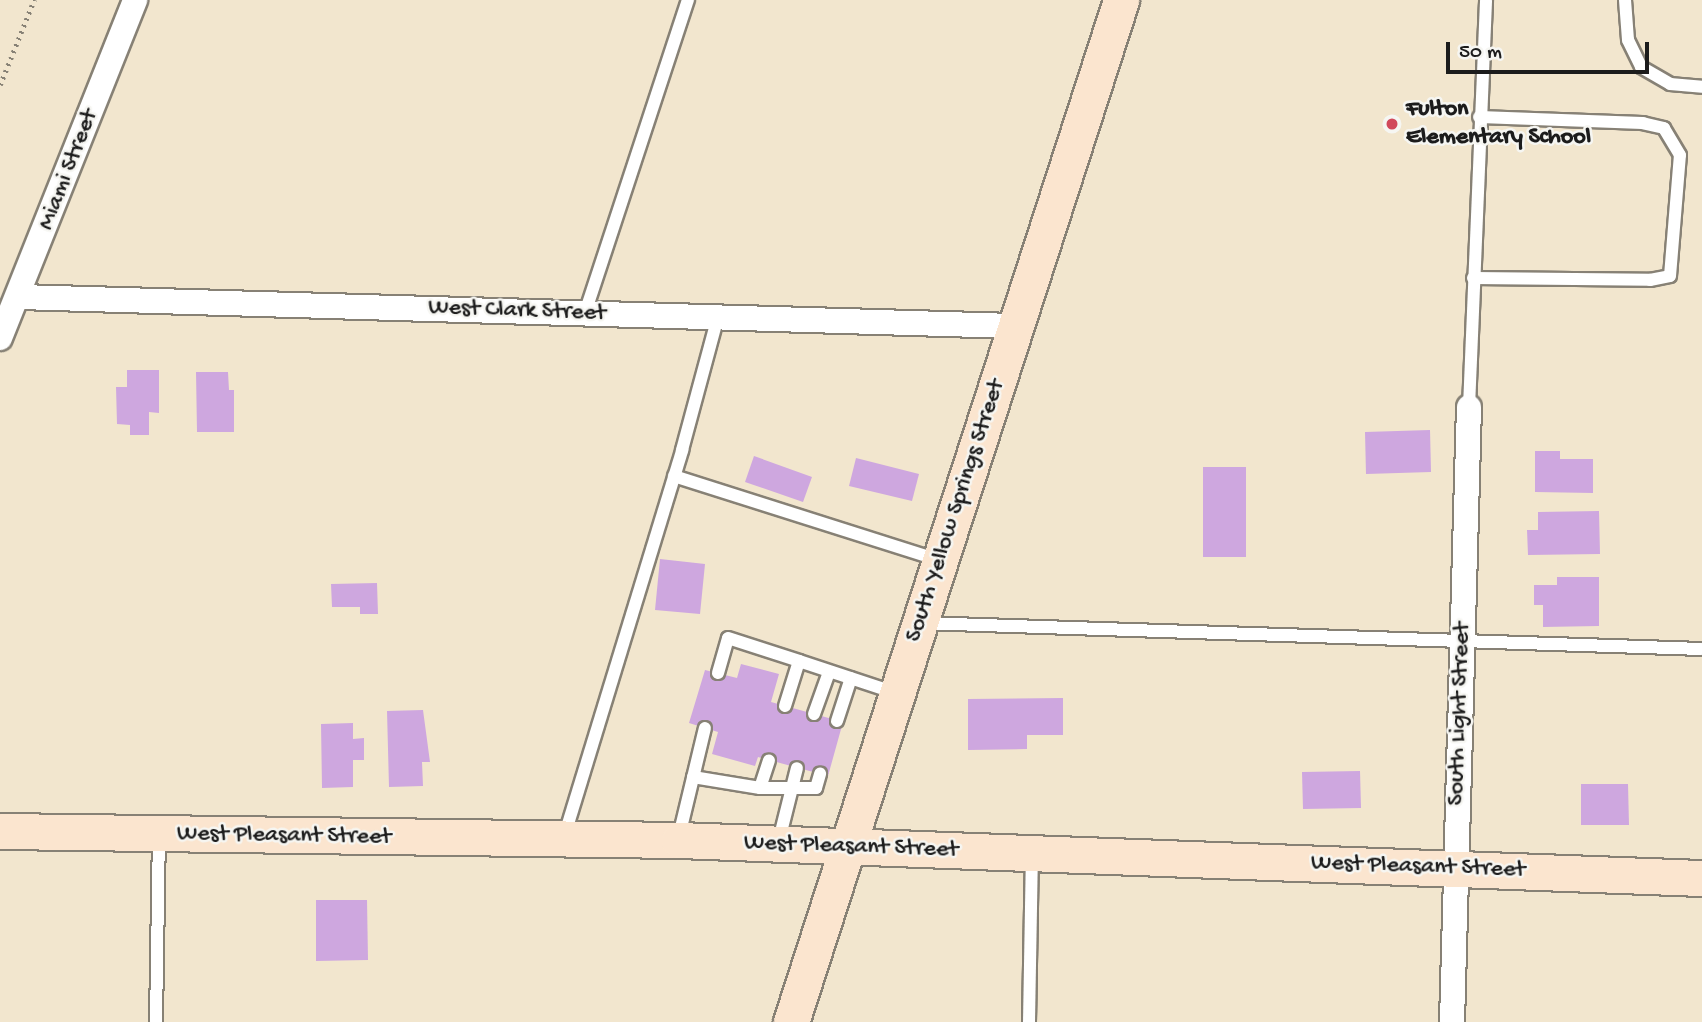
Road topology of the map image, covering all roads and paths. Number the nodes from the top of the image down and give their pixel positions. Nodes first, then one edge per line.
1 (34, 0) edge
2 (135, 0) edge
3 (688, 0) edge
4 (1121, 0) edge
5 (1486, 0) edge
6 (1620, 2) edge
7 (0, 85) edge
8 (1702, 87) edge
9 (1479, 117) junction
10 (1474, 278) junction
11 (19, 297) junction
12 (585, 313) junction
13 (718, 317) junction
14 (1016, 326) junction
15 (0, 338) edge
16 (1469, 407) joint
17 (674, 477) junction
18 (939, 560) junction
19 (919, 623) junction
20 (1462, 639) junction
21 (1702, 649) edge
22 (799, 661) junction
23 (829, 672) junction
24 (719, 673) dead end
25 (851, 678) junction
26 (896, 694) junction
27 (786, 706) dead end
28 (814, 715) dead end
29 (837, 721) dead end
30 (705, 728) dead end
31 (769, 760) dead end
32 (797, 768) dead end
33 (820, 774) dead end
34 (693, 777) junction
35 (760, 788) junction
36 (790, 791) junction
37 (0, 831) edge
38 (159, 834) junction
39 (563, 840) junction
40 (679, 840) junction
41 (778, 844) junction
42 (847, 847) junction
43 (1032, 854) junction
44 (1455, 869) junction
45 (1702, 878) edge
46 (156, 1022) edge
47 (791, 1022) edge
48 (1028, 1022) edge
49 (1452, 1022) edge

1 - 7 path
2 - 11 street, Miami Street
3 - 12 lane
4 - 14 street, South Yellow Springs Street
5 - 9 lane
6 - 8 lane
9 - 10 lane
9 - 10 lane
10 - 16 lane
11 - 12 street, West Clark Street
11 - 15 street, Miami Street
12 - 13 street, West Clark Street
13 - 14 street, West Clark Street
13 - 17 lane
14 - 18 street, South Yellow Springs Street
16 - 20 street, South Light Street
17 - 18 lane
17 - 39 lane
18 - 19 street, South Yellow Springs Street
19 - 20 lane
19 - 26 street, South Yellow Springs Street
20 - 21 lane
20 - 44 street, South Light Street
22 - 23 lane
22 - 24 lane
22 - 27 lane
23 - 25 lane
23 - 28 lane
25 - 26 lane
25 - 29 lane
26 - 42 street, South Yellow Springs Street
30 - 34 lane
31 - 35 lane
32 - 36 lane
33 - 36 lane
34 - 35 lane
34 - 40 lane
35 - 36 lane
36 - 41 lane
37 - 38 street, West Pleasant Street
38 - 39 street, West Pleasant Street
38 - 46 lane
39 - 40 street, West Pleasant Street
40 - 41 street, West Pleasant Street
41 - 42 street, West Pleasant Street
42 - 43 street, West Pleasant Street
42 - 47 street, South Yellow Springs Street
43 - 44 street, West Pleasant Street
43 - 48 lane
44 - 45 street, West Pleasant Street
44 - 49 street, South Light Street

